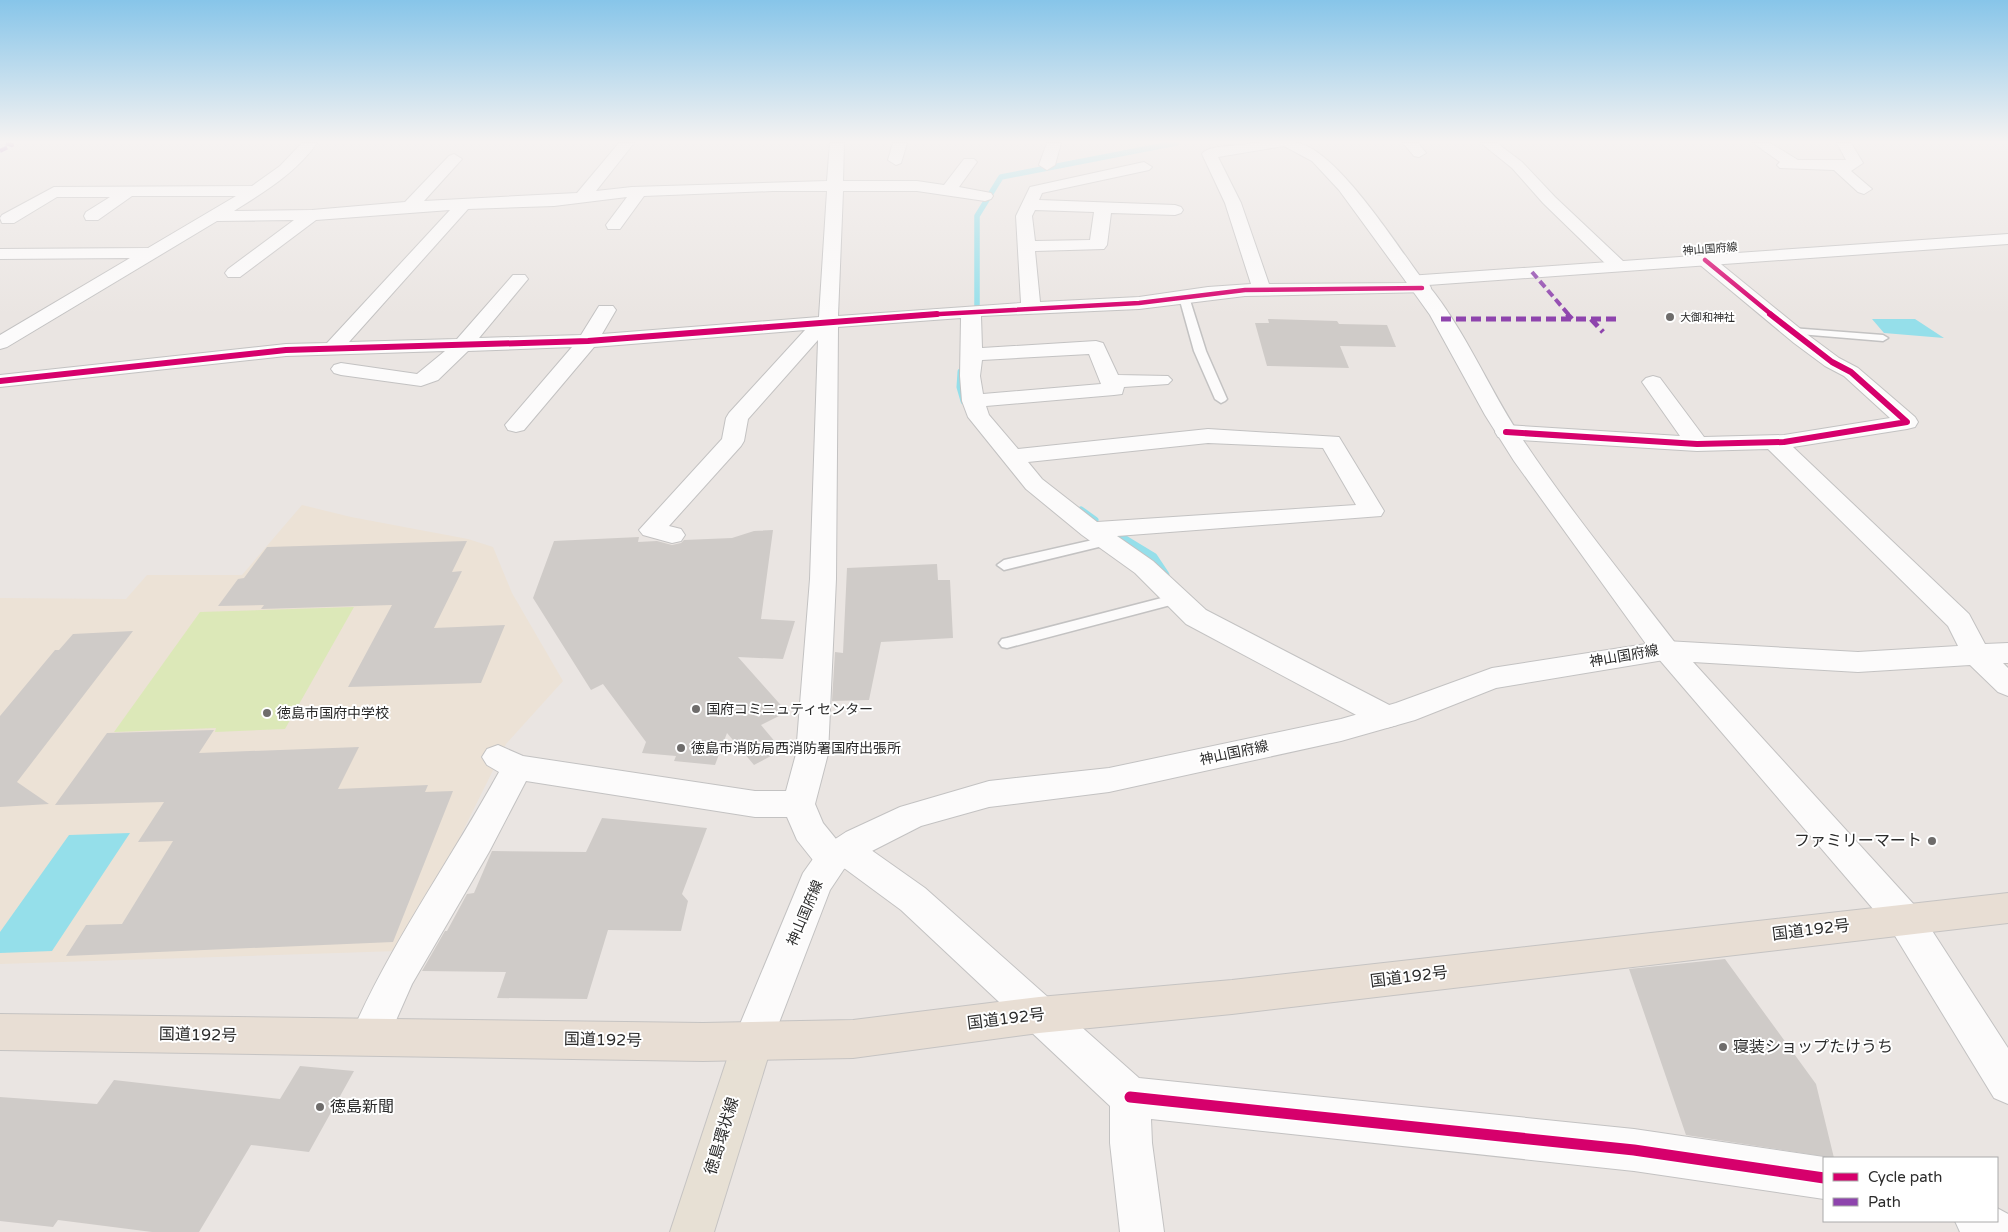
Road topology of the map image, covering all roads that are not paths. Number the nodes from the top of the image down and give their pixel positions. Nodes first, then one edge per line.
1 (40, 200) edge
2 (115, 200) edge
3 (241, 200) edge
4 (415, 200) edge
5 (545, 200) edge
6 (633, 200) edge
7 (834, 200) edge
8 (1031, 200) edge
9 (1232, 200) edge
10 (1355, 200) edge
11 (1550, 200) edge
12 (1029, 205) junction
13 (462, 206) junction
14 (409, 207) junction
15 (1103, 207) junction
16 (1175, 210) dead end
17 (312, 215) junction
18 (92, 216) dead end
19 (215, 216) junction
20 (8, 219) dead end
21 (614, 225) dead end
22 (2008, 239) edge
23 (1026, 246) junction
24 (153, 253) junction
25 (230, 253) dead end
26 (0, 254) edge
27 (257, 256) junction
28 (1705, 260) junction
29 (1618, 266) junction
30 (234, 273) dead end
31 (519, 279) dead end
32 (1418, 284) junction
33 (1262, 290) junction
34 (1184, 298) junction
35 (1031, 308) junction
36 (606, 310) dead end
37 (971, 311) junction
38 (828, 322) junction
39 (1791, 331) junction
40 (1883, 338) dead end
41 (588, 341) junction
42 (0, 343) edge
43 (462, 344) junction
44 (333, 348) junction
45 (972, 355) junction
46 (341, 369) dead end
47 (1110, 380) junction
48 (1162, 380) dead end
49 (0, 381) edge
50 (1653, 382) dead end
51 (1221, 399) dead end
52 (973, 401) junction
53 (516, 425) dead end
54 (1506, 432) junction
55 (1774, 442) junction
56 (1697, 444) junction
57 (1012, 457) junction
58 (672, 535) dead end
59 (1099, 535) junction
60 (1004, 565) dead end
61 (1177, 599) junction
62 (1007, 643) dead end
63 (1666, 651) junction
64 (2008, 653) edge
65 (1976, 654) junction
66 (2008, 685) edge
67 (1386, 717) junction
68 (799, 804) junction
69 (839, 854) junction
70 (2008, 908) edge
71 (1905, 920) junction
72 (1039, 1015) junction
73 (0, 1032) edge
74 (369, 1037) junction
75 (753, 1041) junction
76 (2008, 1084) edge
77 (1130, 1097) junction
78 (1823, 1178) edge
79 (1979, 1222) edge
80 (692, 1232) edge
81 (1142, 1232) edge
82 (1997, 1232) edge

1 - 20 street
2 - 18 street
3 - 19 street
4 - 14 street
5 - 13 street
6 - 21 street
7 - 38 street
8 - 12 street
9 - 33 street
10 - 32 street
11 - 29 street
12 - 15 street
12 - 23 street
13 - 14 street
13 - 44 street
14 - 17 street
15 - 16 street
15 - 23 street
17 - 19 street
17 - 27 street
19 - 24 street
22 - 28 street, 神山国府線
23 - 35 street
24 - 26 street
24 - 42 street
25 - 27 street
27 - 30 street
28 - 29 street, 神山国府線
28 - 39 street
29 - 32 street, 神山国府線
31 - 43 street
32 - 33 street
32 - 54 street, 神山国府線
33 - 34 street
34 - 35 street
34 - 51 lane
35 - 37 street
36 - 41 street
37 - 38 street
37 - 45 street
38 - 41 street
38 - 58 street
38 - 68 street
39 - 40 lane
39 - 55 street
41 - 43 street
41 - 53 street
43 - 44 street
43 - 46 street
44 - 49 street
45 - 47 street
45 - 52 street
47 - 48 street
47 - 52 street
50 - 56 street
52 - 57 street
54 - 56 street
54 - 63 street, 神山国府線
55 - 56 street
55 - 65 street
57 - 59 street
57 - 59 street
59 - 60 lane
59 - 61 street
61 - 62 lane
61 - 67 street
63 - 65 street
63 - 67 street, 神山国府線
63 - 71 street
64 - 65 street
65 - 66 street
67 - 69 street, 神山国府線
68 - 69 street
68 - 74 street
69 - 72 street
69 - 75 street, 神山国府線
70 - 71 highway, 国道192号
71 - 72 highway, 国道192号
71 - 76 street
72 - 75 highway, 国道192号
72 - 77 street
73 - 74 highway, 国道192号
74 - 75 highway, 国道192号
75 - 80 main road, 徳島環状線
77 - 78 street
77 - 81 street
79 - 82 street

